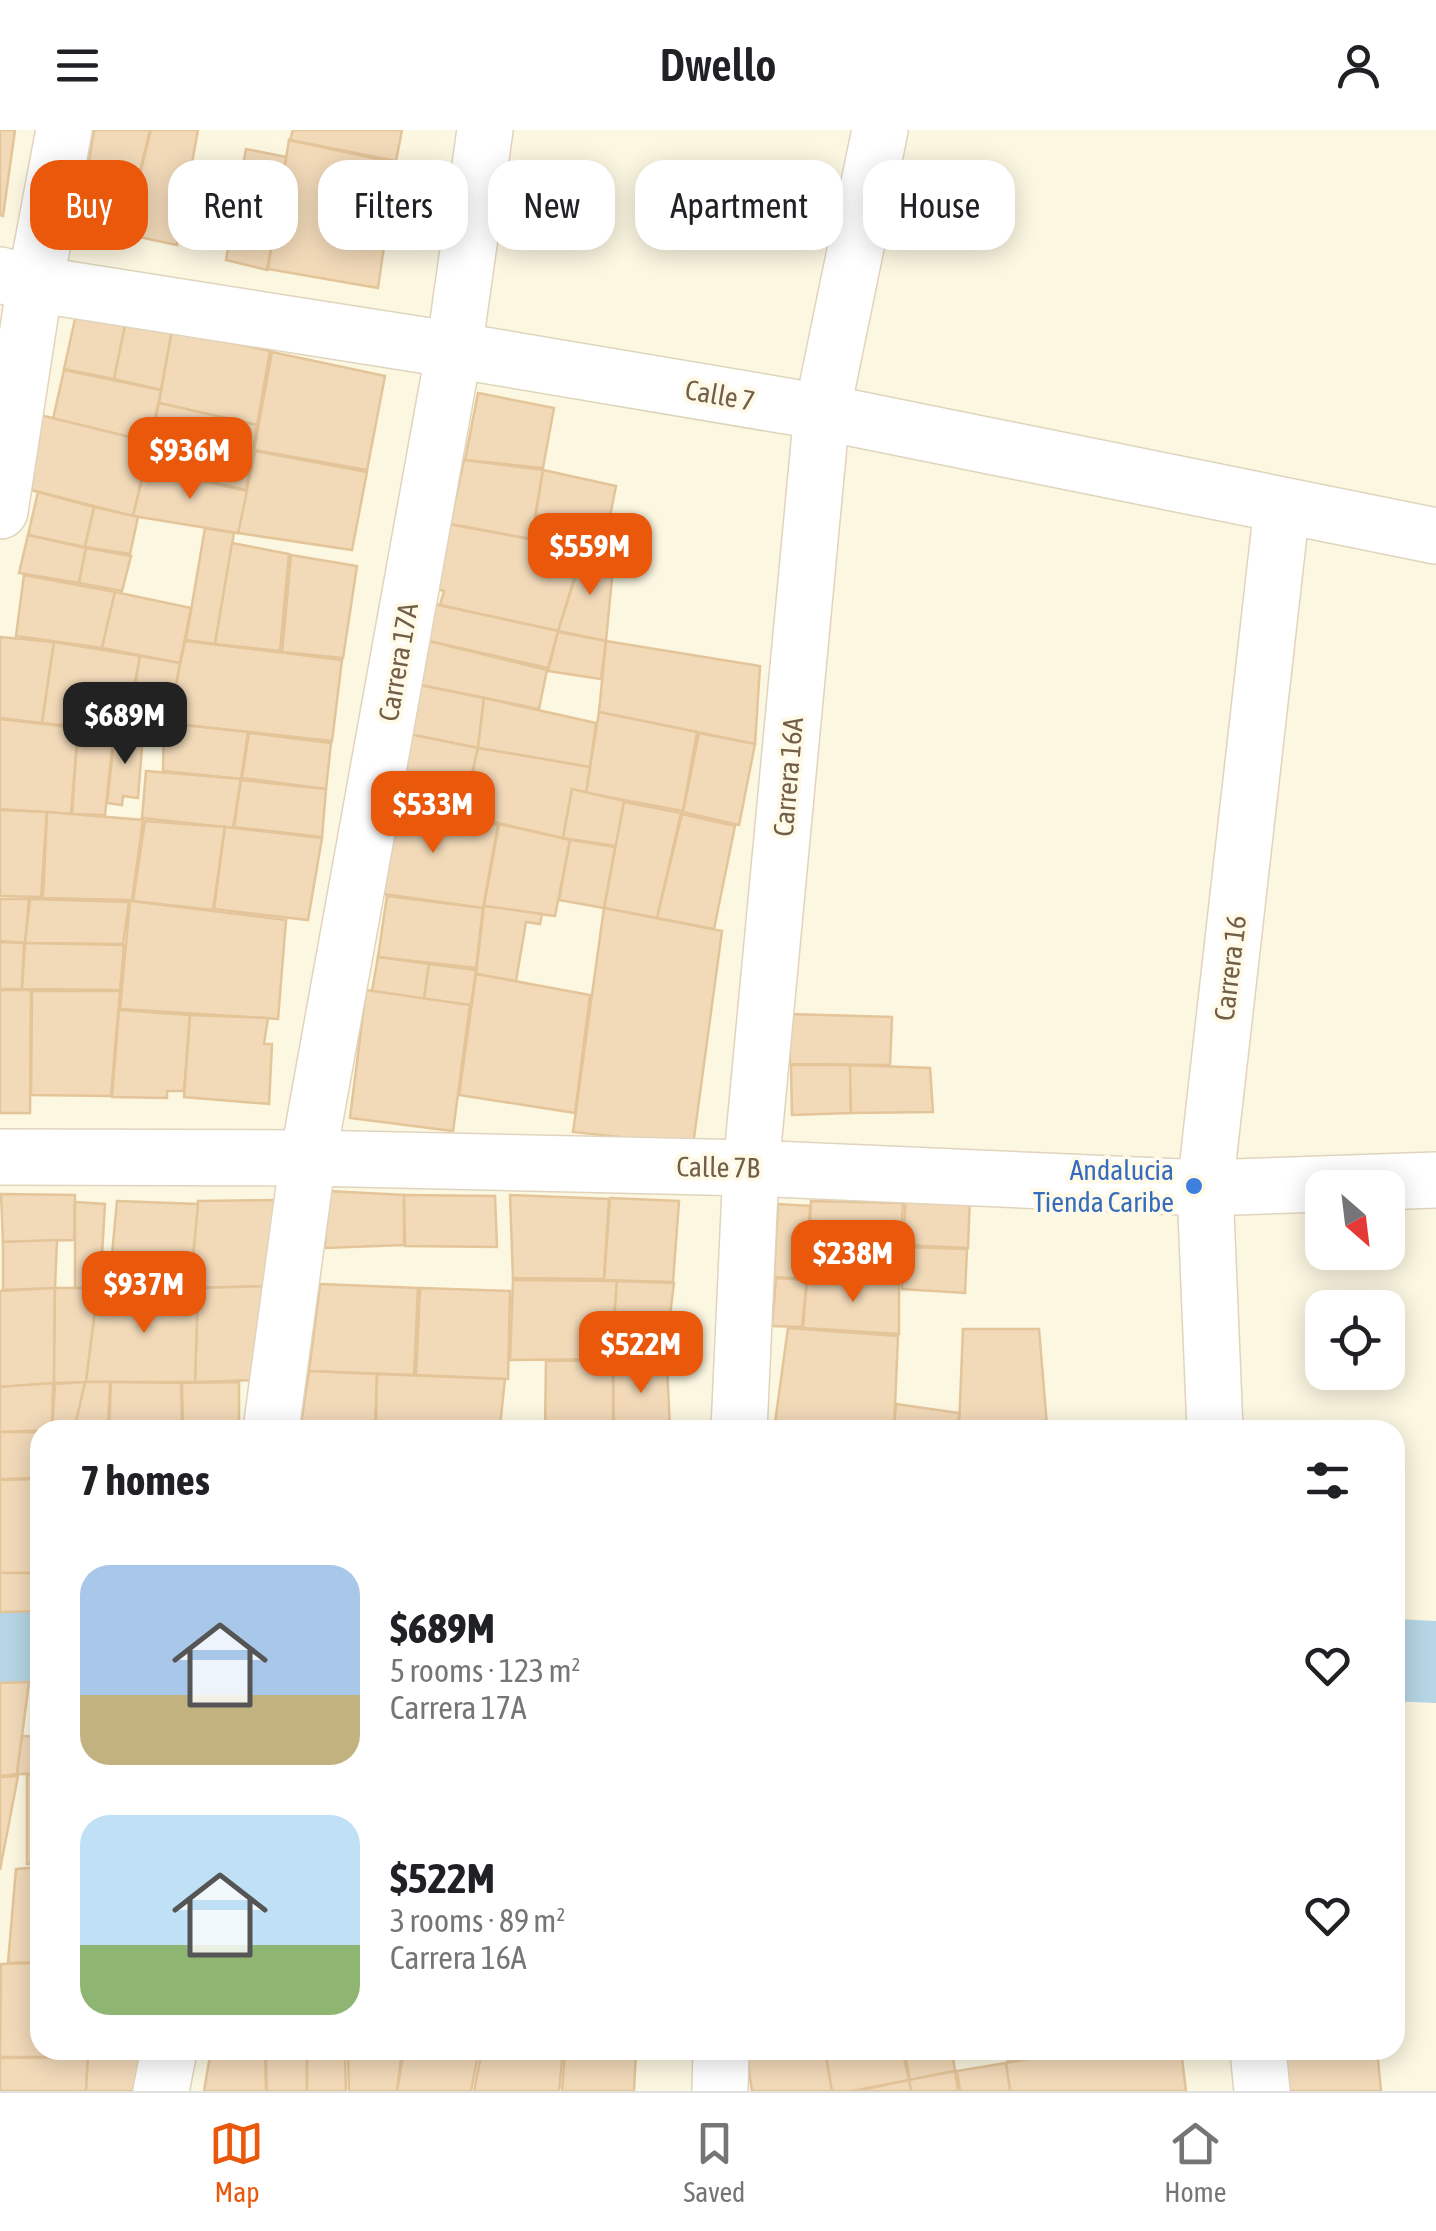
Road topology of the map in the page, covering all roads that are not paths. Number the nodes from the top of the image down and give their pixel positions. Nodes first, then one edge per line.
1 (64, 130) edge
2 (485, 130) edge
3 (880, 130) edge
4 (18, 280) edge
5 (454, 350) junction
6 (822, 412) junction
7 (1282, 507) junction
8 (0, 511) edge
9 (1436, 536) edge
10 (0, 1157) edge
11 (308, 1158) junction
12 (751, 1168) junction
13 (1436, 1180) edge
14 (1205, 1188) junction
15 (271, 1420) edge
16 (739, 1420) edge
17 (1215, 1420) edge
18 (166, 2060) edge
19 (720, 2060) edge
20 (1259, 2060) edge
21 (161, 2091) edge
22 (720, 2091) edge
23 (1262, 2091) edge

1 - 4 street
2 - 5 street, Carrera 17A
3 - 6 street, Carrera 16A
4 - 5 street, Calle 7
4 - 8 street
5 - 6 street, Calle 7
5 - 11 street, Carrera 17A
6 - 7 street, Calle 7
6 - 12 street, Carrera 16A
7 - 9 street, Calle 7
7 - 14 street, Carrera 16
10 - 11 street, Calle 7B
11 - 12 street, Calle 7B
11 - 15 street, Carrera 17A
12 - 14 street, Calle 7B
12 - 16 street, Carrera 16A
13 - 14 street, Calle 7B
14 - 17 street, Carrera 16
18 - 21 street
19 - 22 street
20 - 23 street

